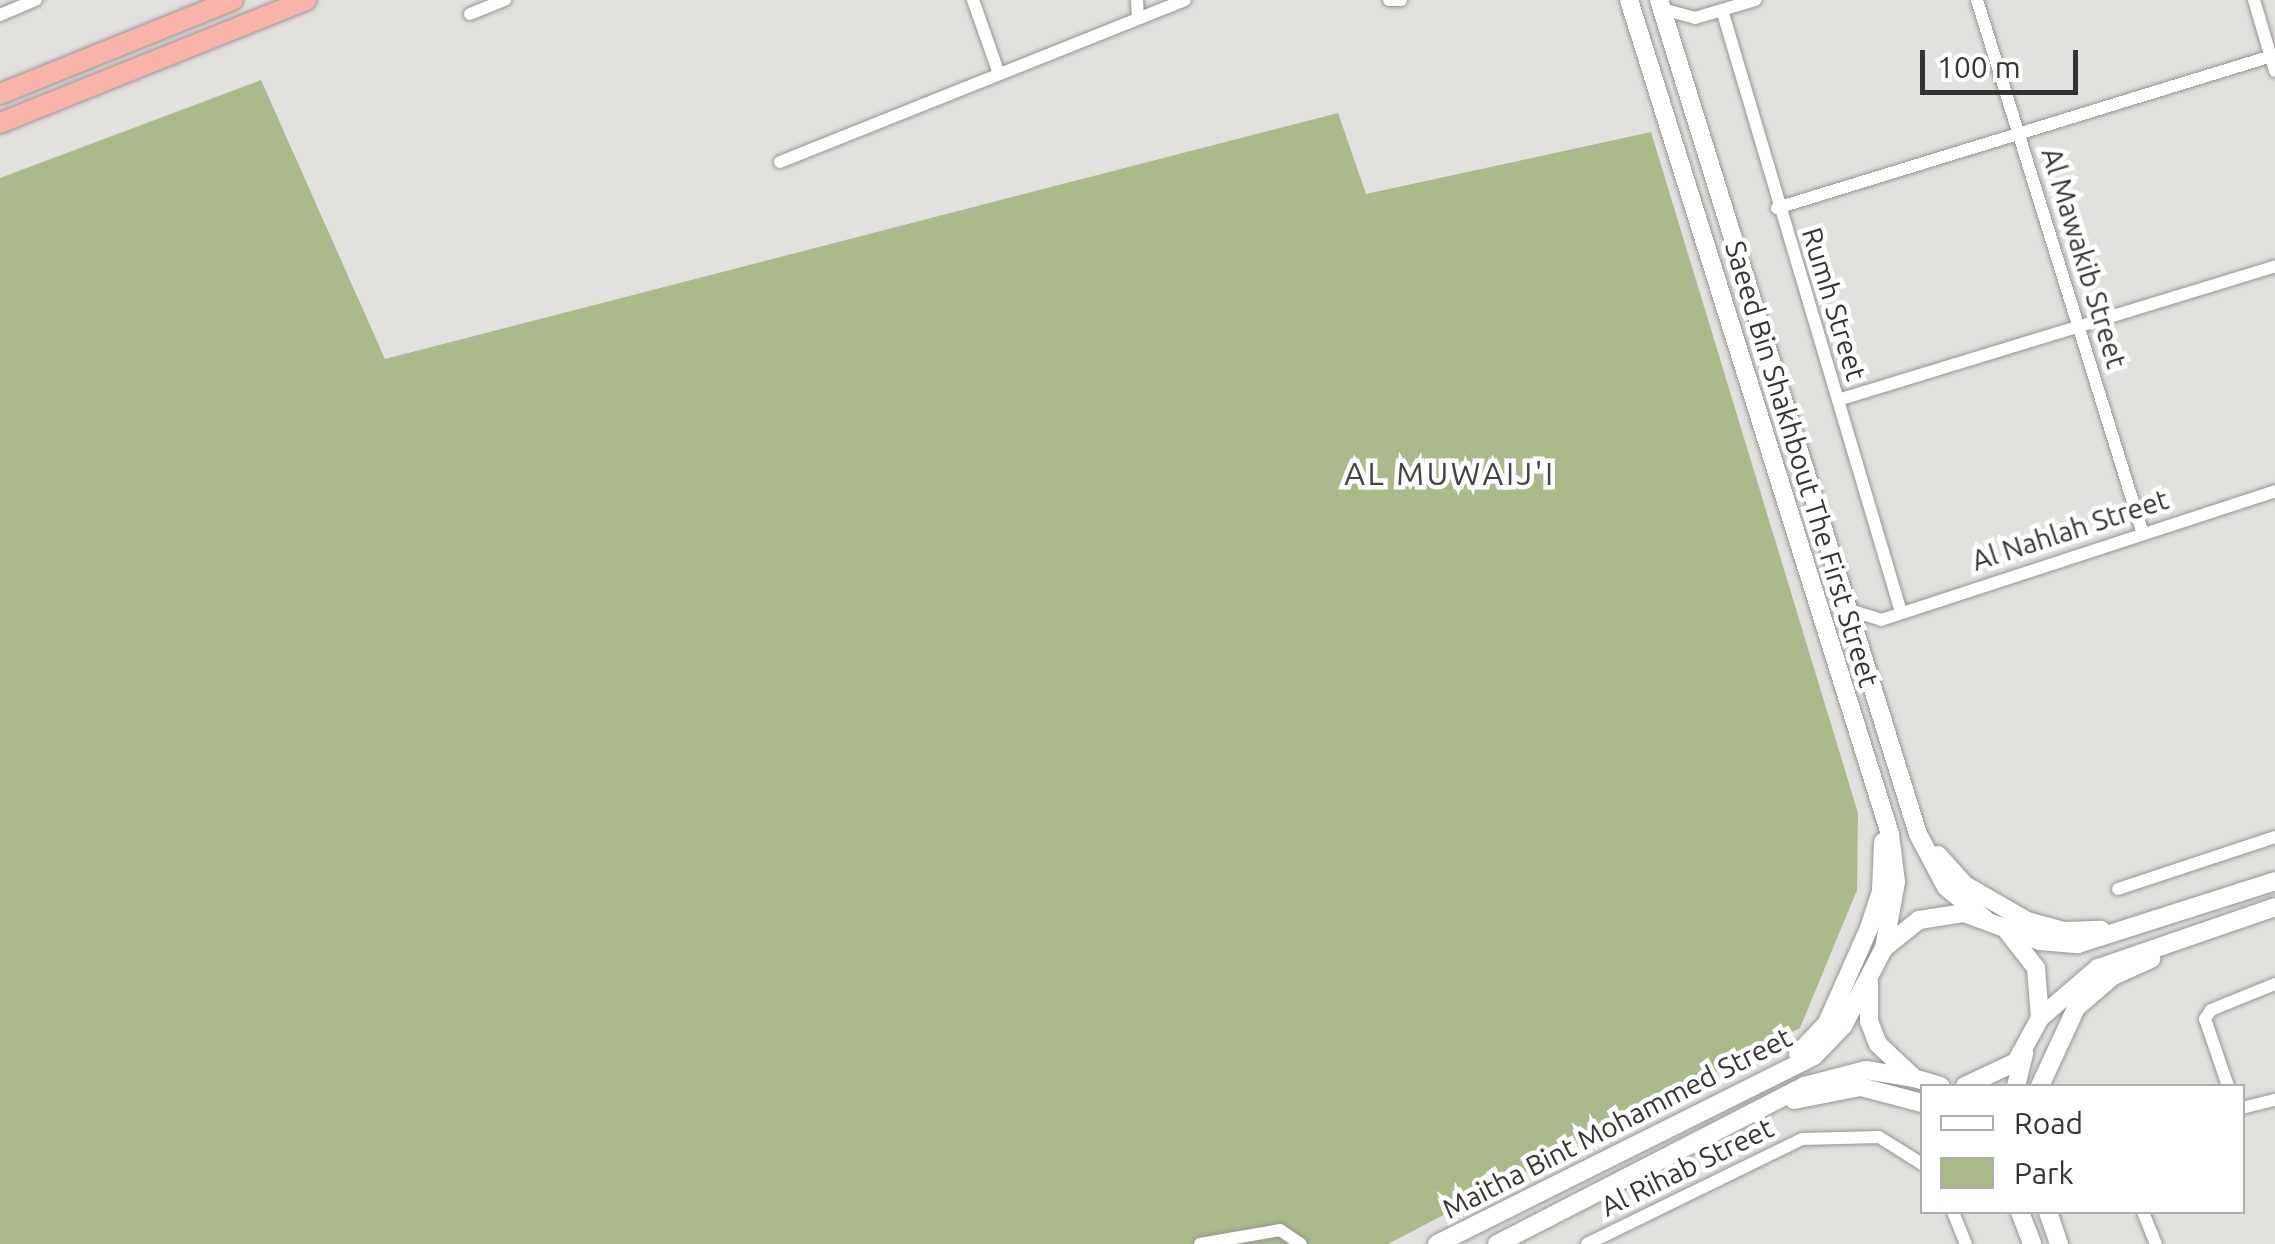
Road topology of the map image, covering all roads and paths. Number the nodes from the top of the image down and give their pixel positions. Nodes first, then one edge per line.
1 (36, 0) edge
2 (233, 0) edge
3 (306, 0) edge
4 (504, 0) edge
5 (973, 0) edge
6 (1137, 0) edge
7 (1185, 0) edge
8 (1389, 0) edge
9 (1401, 0) edge
10 (1629, 0) edge
11 (1755, 0) edge
12 (1977, 0) edge
13 (2254, 0) edge
14 (1660, 4) edge
15 (1722, 10) junction
16 (470, 14) dead end
17 (0, 16) edge
18 (1138, 18) junction
19 (1695, 18) junction
20 (1674, 48) junction
21 (1648, 61) junction
22 (2274, 61) edge
23 (998, 74) junction
24 (0, 94) edge
25 (0, 122) edge
26 (2020, 136) junction
27 (1704, 147) junction
28 (780, 162) dead end
29 (1777, 208) junction
30 (2275, 266) edge
31 (2079, 328) junction
32 (1838, 400) junction
33 (2275, 491) edge
34 (2142, 532) junction
35 (1842, 606) junction
36 (1901, 612) junction
37 (1881, 620) junction
38 (1859, 659) junction
39 (1910, 807) junction
40 (1883, 815) junction
41 (2275, 837) edge
42 (2275, 881) edge
43 (2118, 889) dead end
44 (2275, 906) edge
45 (2184, 911) junction
46 (1985, 918) junction
47 (2207, 928) junction
48 (2004, 929) junction
49 (1884, 948) junction
50 (1871, 972) junction
51 (2275, 984) edge
52 (2040, 1018) junction
53 (2024, 1052) junction
54 (1914, 1078) junction
55 (1758, 1084) junction
56 (1934, 1084) edge
57 (1971, 1084) edge
58 (2016, 1084) edge
59 (2041, 1084) edge
60 (2227, 1084) edge
61 (2275, 1100) edge
62 (1920, 1102) edge
63 (1765, 1106) junction
64 (2245, 1107) edge
65 (1920, 1163) edge
66 (1955, 1214) edge
67 (2021, 1214) edge
68 (2049, 1214) edge
69 (2144, 1214) edge
70 (1200, 1244) edge
71 (1301, 1244) edge
72 (1437, 1244) edge
73 (1496, 1244) edge
74 (1587, 1244) edge
75 (1966, 1244) edge
76 (2032, 1244) edge
77 (2059, 1244) edge
78 (2156, 1244) edge

1 - 17 street
2 - 24 highway
3 - 25 highway
4 - 16 street
5 - 23 street
6 - 18 street
7 - 18 street
8 - 9 street
10 - 21 main road, Saeed Bin Shakhbout The First Street
11 - 15 street
12 - 26 street, Al Mawakib Street
13 - 22 street
14 - 19 street
14 - 20 main road, Saeed Bin Shakhbout The First Street
15 - 19 street
15 - 29 street, Rumh Street
18 - 23 street
19 - 20 street
20 - 27 main road, Saeed Bin Shakhbout The First Street
21 - 27 main road
21 - 40 main road, Saeed Bin Shakhbout The First Street
22 - 26 street
23 - 28 street
26 - 29 street
26 - 31 street, Al Mawakib Street
27 - 35 main road, Saeed Bin Shakhbout The First Street
29 - 32 street, Rumh Street
30 - 31 street
31 - 32 street
31 - 34 street, Al Mawakib Street
32 - 36 street, Rumh Street
33 - 34 street, Al Nahlah Street
34 - 36 street, Al Nahlah Street
35 - 37 street
35 - 38 main road, Saeed Bin Shakhbout The First Street
36 - 37 street, Al Nahlah Street
37 - 38 street
38 - 39 main road, Saeed Bin Shakhbout The First Street
39 - 45 main road
39 - 46 main road, Saeed Bin Shakhbout The First Street
40 - 49 main road, Saeed Bin Shakhbout The First Street
40 - 55 main road
41 - 43 street
42 - 45 main road, Maitha Bint Mohammed Street
44 - 47 main road
45 - 48 main road, Maitha Bint Mohammed Street
46 - 48 main road, Maitha Bint Mohammed Street
46 - 49 main road, Maitha Bint Mohammed Street
47 - 52 main road
47 - 59 main road
48 - 52 main road
49 - 50 main road, Maitha Bint Mohammed Street
50 - 54 main road
50 - 55 main road, Maitha Bint Mohammed Street
51 - 60 street
52 - 53 main road
53 - 57 main road
53 - 58 main road
54 - 56 main road
54 - 63 main road, Maitha Bint Mohammed Street
55 - 72 main road, Maitha Bint Mohammed Street
61 - 64 street
62 - 63 main road
63 - 73 main road, Maitha Bint Mohammed Street
65 - 74 street, Al Rihab Street
66 - 75 street
67 - 76 main road
68 - 77 main road
69 - 78 street
70 - 71 street

